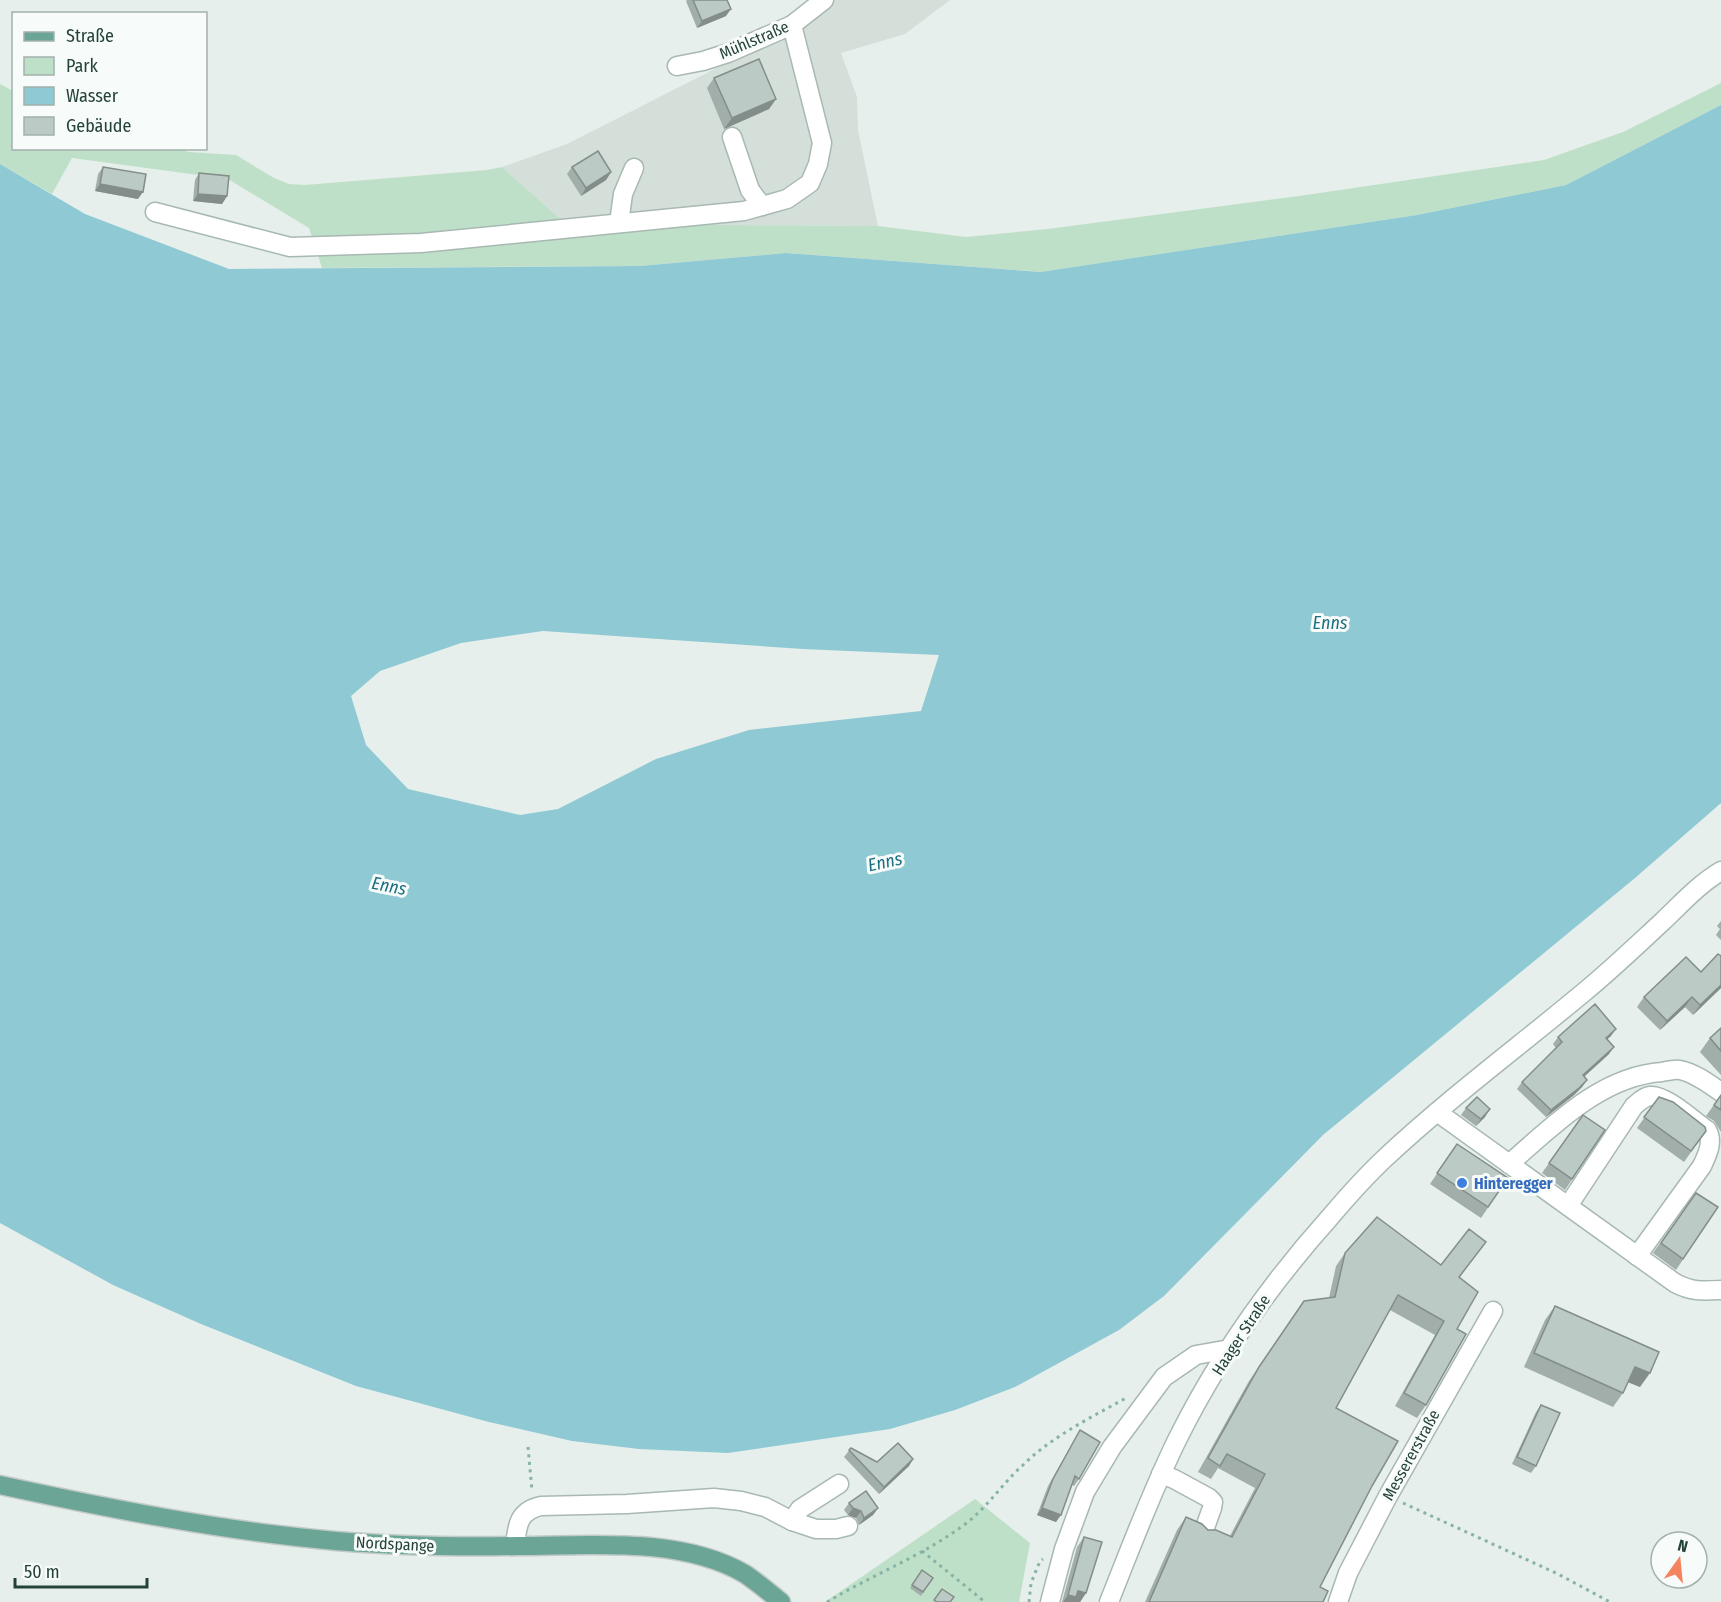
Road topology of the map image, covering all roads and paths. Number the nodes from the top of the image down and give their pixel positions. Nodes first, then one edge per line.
1 (824, 0) edge
2 (792, 25) junction
3 (677, 66) dead end
4 (732, 137) dead end
5 (634, 168) dead end
6 (762, 206) junction
7 (155, 212) dead end
8 (619, 223) junction
9 (1721, 871) edge
10 (1721, 1092) edge
11 (1437, 1112) junction
12 (1509, 1164) junction
13 (1568, 1206) junction
14 (1637, 1256) junction
15 (1721, 1290) edge
16 (1492, 1311) dead end
17 (1230, 1349) junction
18 (1127, 1397) dead end
19 (528, 1447) dead end
20 (1161, 1474) junction
21 (839, 1484) dead end
22 (0, 1485) edge
23 (1388, 1496) junction
24 (533, 1508) junction
25 (792, 1521) junction
26 (848, 1526) dead end
27 (1203, 1533) edge
28 (515, 1546) junction
29 (922, 1551) junction
30 (780, 1602) edge
31 (827, 1602) edge
32 (985, 1602) edge
33 (1050, 1602) edge
34 (1110, 1602) edge
35 (1338, 1602) edge
36 (1610, 1602) edge

1 - 2 street, Mühlstraße
2 - 3 street, Mühlstraße
2 - 6 street
4 - 6 street
5 - 8 street
6 - 8 street
7 - 8 street
9 - 11 street, Haager Straße
10 - 12 street
11 - 12 street
11 - 17 street, Haager Straße
12 - 13 street
13 - 14 street
13 - 14 street
14 - 15 street
16 - 23 street, Messererstraße
17 - 20 street, Haager Straße
17 - 33 street
18 - 29 path
19 - 24 path
20 - 27 street
20 - 34 street, Haager Straße
21 - 25 street
22 - 28 main road, Nordspange
23 - 35 street, Messererstraße
23 - 36 path
24 - 25 street
24 - 28 street
25 - 26 street
28 - 30 main road, Nordspange
29 - 31 path
29 - 32 path

